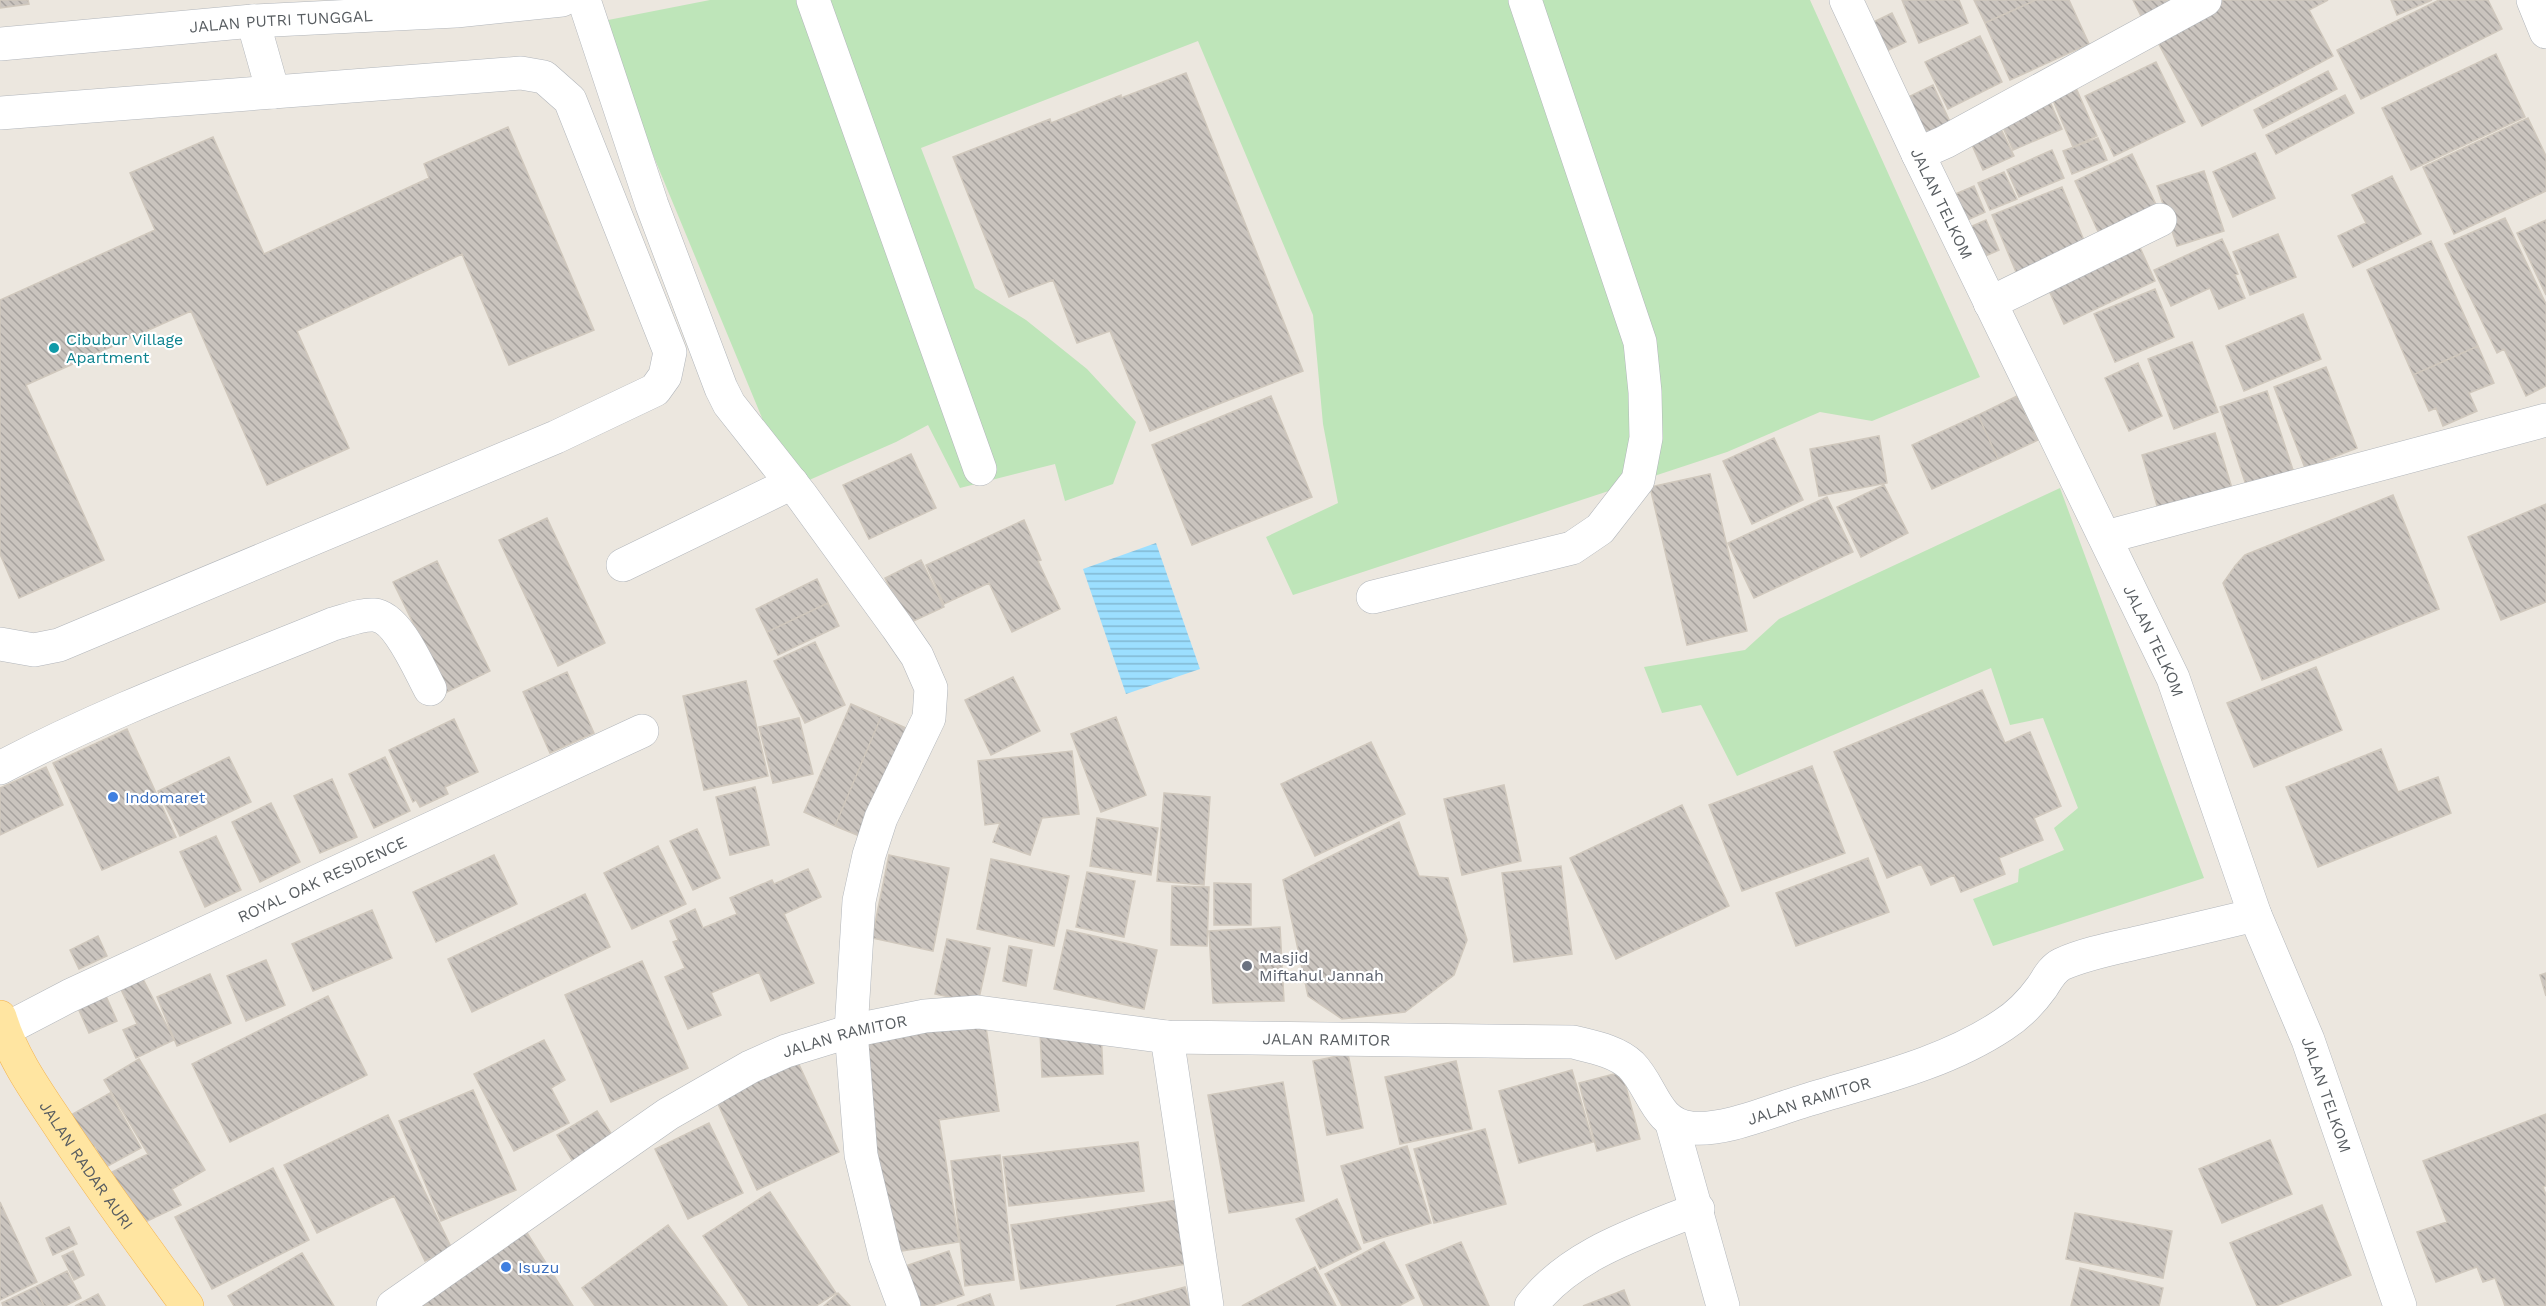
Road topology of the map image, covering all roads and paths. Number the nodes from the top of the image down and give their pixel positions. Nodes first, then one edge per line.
1 (562, 0) edge
2 (584, 0) edge
3 (813, 0) edge
4 (1525, 0) edge
5 (1846, 0) edge
6 (2205, 0) edge
7 (2534, 0) edge
8 (454, 6) edge
9 (253, 21) junction
10 (2546, 32) edge
11 (0, 44) edge
12 (273, 92) junction
13 (0, 112) edge
14 (1918, 154) junction
15 (2160, 220) dead end
16 (1990, 303) junction
17 (2546, 420) edge
18 (980, 469) dead end
19 (792, 483) junction
20 (2106, 537) junction
21 (623, 565) dead end
22 (1373, 597) dead end
23 (0, 644) edge
24 (429, 689) dead end
25 (642, 731) dead end
26 (0, 768) edge
27 (2255, 915) junction
28 (2, 1024) edge
29 (851, 1031) junction
30 (1167, 1037) junction
31 (1672, 1124) junction
32 (1698, 1209) junction
33 (187, 1306) edge
34 (393, 1306) edge
35 (904, 1306) edge
36 (1207, 1306) edge
37 (1531, 1306) edge
38 (1723, 1306) edge
39 (2400, 1306) edge

1 - 8 street, JALAN PUTRI TUNGGAL
2 - 19 street
3 - 18 street
4 - 22 street
5 - 14 street, JALAN TELKOM
6 - 14 street
7 - 10 street
8 - 9 street, JALAN PUTRI TUNGGAL
9 - 11 street, JALAN PUTRI TUNGGAL
9 - 12 street
12 - 13 street
12 - 23 street
14 - 16 street, JALAN TELKOM
15 - 16 street
16 - 20 street, JALAN TELKOM
17 - 20 street
19 - 21 street
19 - 29 street
20 - 27 street, JALAN TELKOM
24 - 26 street
25 - 28 street, ROYAL OAK RESIDENCE
27 - 31 street, JALAN RAMITOR
27 - 39 street, JALAN TELKOM
28 - 33 main road, JALAN RADAR AURI
29 - 30 street, JALAN RAMITOR
29 - 34 street, JALAN RAMITOR
29 - 35 street
30 - 31 street, JALAN RAMITOR
30 - 36 street
31 - 32 street
32 - 37 street
32 - 38 street

